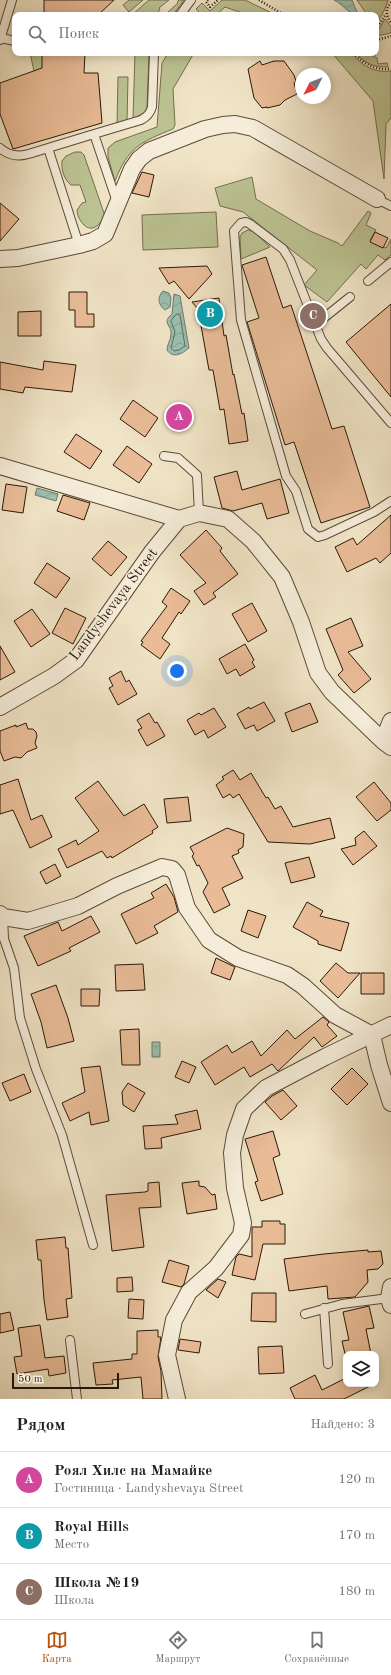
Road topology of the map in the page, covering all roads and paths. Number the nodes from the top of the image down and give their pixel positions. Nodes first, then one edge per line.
1 (12, 0) edge
2 (191, 0) edge
3 (208, 0) edge
4 (218, 0) edge
5 (261, 0) edge
6 (391, 2) edge
7 (182, 12) edge
8 (279, 12) edge
9 (387, 13) junction
10 (391, 23) edge
11 (379, 25) edge
12 (391, 36) edge
13 (0, 39) edge
14 (379, 39) edge
15 (12, 41) edge
16 (154, 56) edge
17 (357, 56) edge
18 (391, 69) edge
19 (94, 134) junction
20 (0, 148) edge
21 (48, 148) junction
22 (376, 199) joint
23 (118, 206) junction
24 (391, 206) edge
25 (78, 245) junction
26 (0, 259) edge
27 (391, 262) edge
28 (368, 281) dead end
29 (350, 298) dead end
30 (315, 325) junction
31 (391, 423) edge
32 (164, 456) dead end
33 (0, 466) edge
34 (391, 501) edge
35 (199, 513) junction
36 (179, 518) junction
37 (0, 708) edge
38 (391, 721) edge
39 (387, 744) edge
40 (2, 916) edge
41 (391, 1025) edge
42 (372, 1035) junction
43 (391, 1103) edge
44 (93, 1245) dead end
45 (390, 1297) edge
46 (324, 1308) junction
47 (305, 1314) dead end
48 (70, 1340) dead end
49 (328, 1364) dead end
50 (77, 1399) edge
51 (177, 1399) edge

1 - 13 lane
2 - 7 lane
3 - 4 path
5 - 8 path
6 - 9 path
9 - 10 path
9 - 11 path
12 - 14 path
13 - 15 lane
16 - 19 lane
17 - 18 path
19 - 21 lane
19 - 23 lane
20 - 21 lane
21 - 25 lane
22 - 23 street
22 - 24 lane
23 - 25 street
25 - 26 street
27 - 28 lane
29 - 30 lane
30 - 31 lane
30 - 34 lane
32 - 35 lane
33 - 36 street
35 - 36 street
35 - 39 street
36 - 37 street, Landyshevaya Street
38 - 39 street
40 - 42 street
40 - 44 lane
41 - 42 street
42 - 43 street
42 - 51 street
45 - 46 lane
46 - 47 lane
46 - 49 lane
48 - 50 lane

